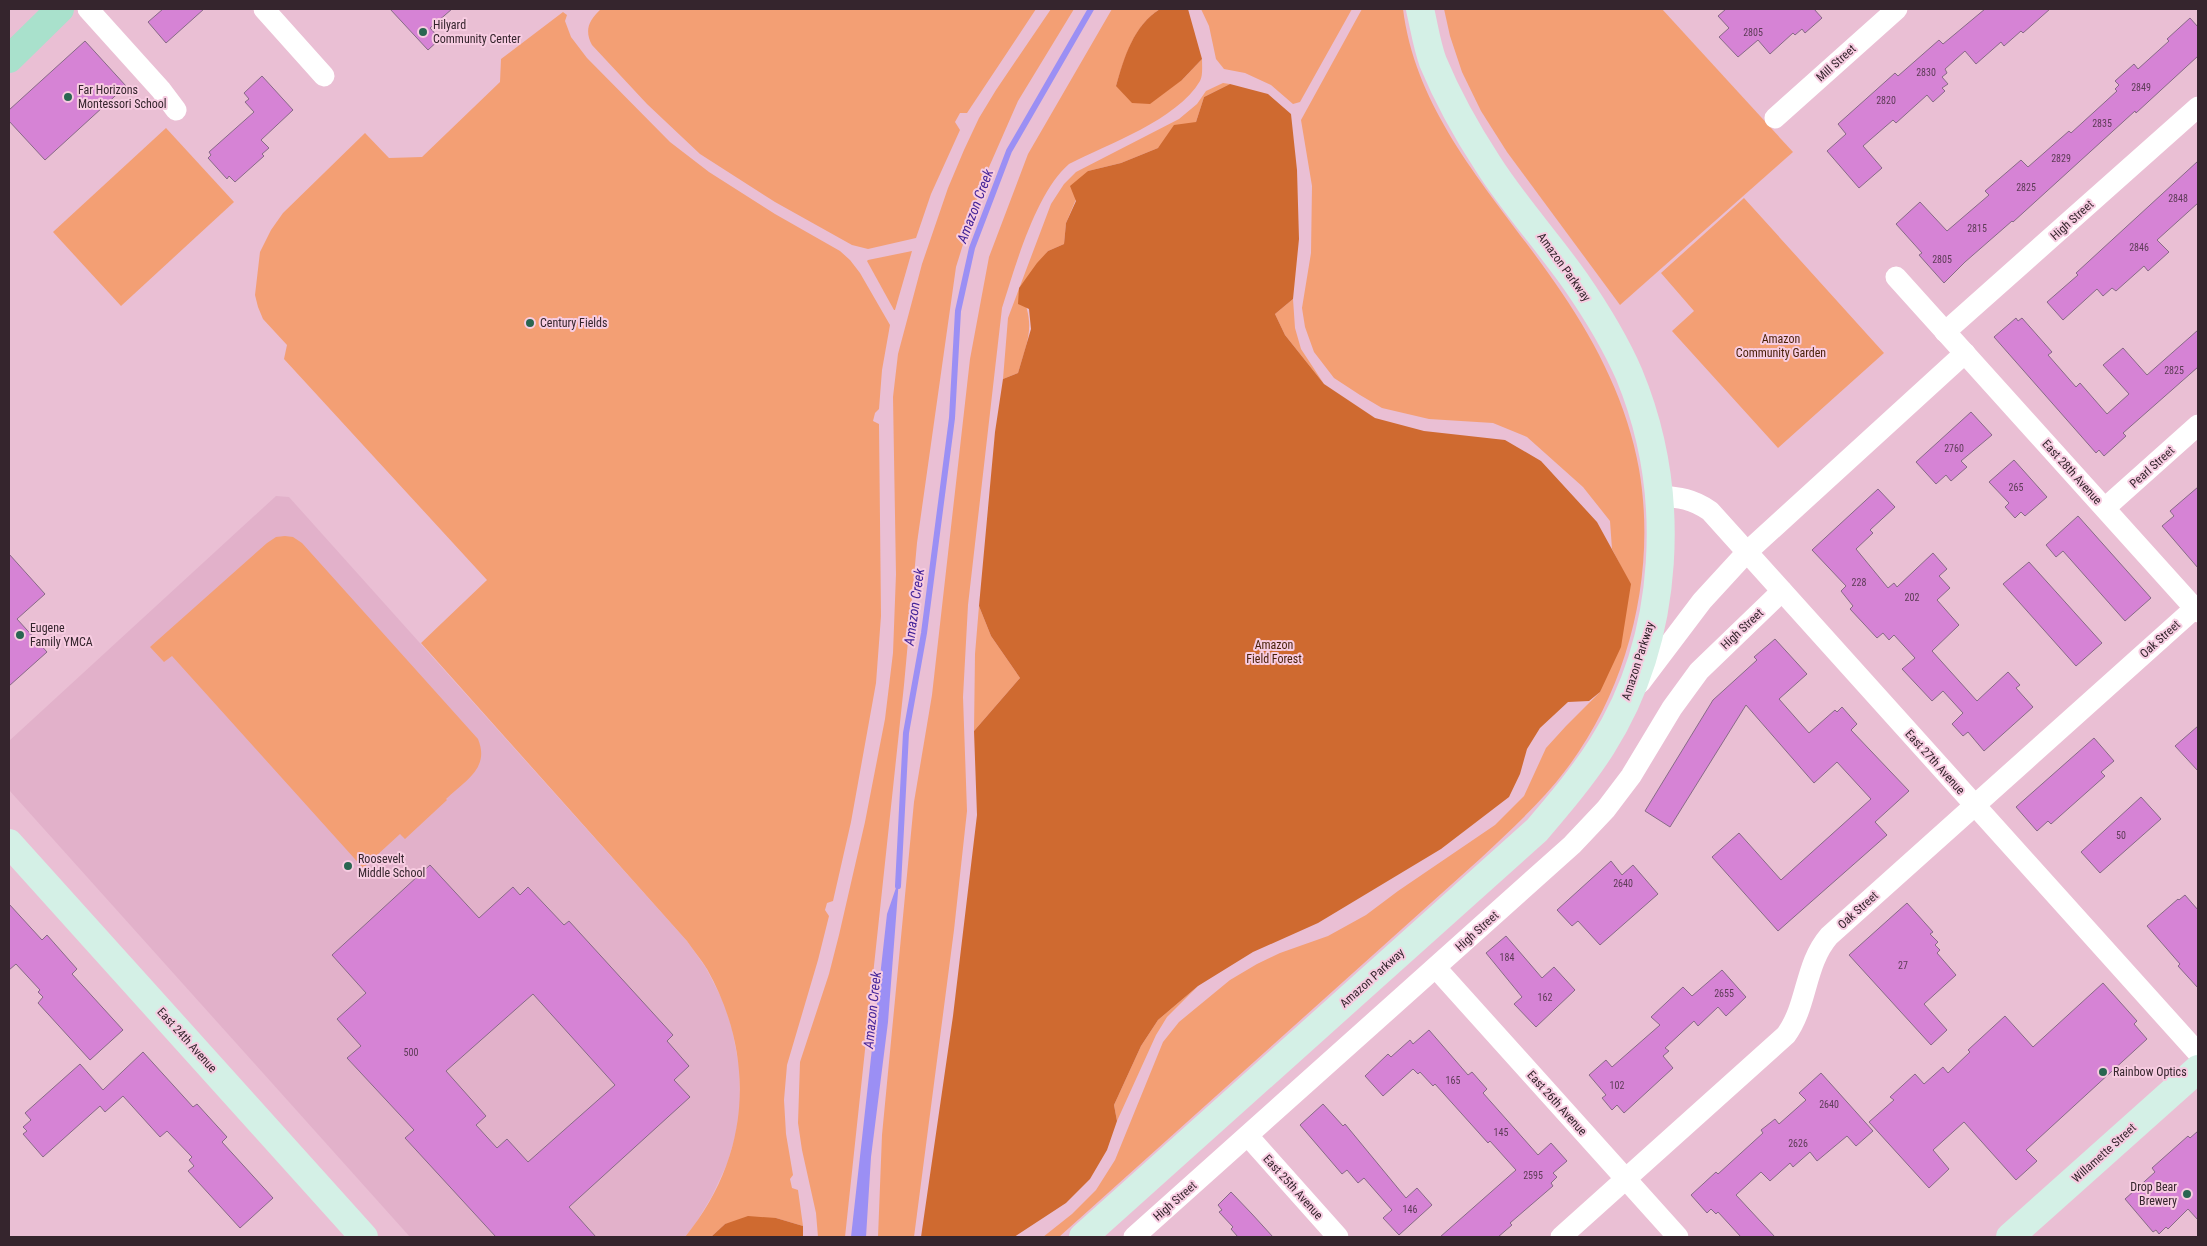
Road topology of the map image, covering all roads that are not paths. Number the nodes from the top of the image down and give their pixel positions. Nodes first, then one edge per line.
1 (60, 9) edge
2 (88, 9) edge
3 (264, 9) edge
4 (1420, 9) edge
5 (1897, 9) edge
6 (9, 59) edge
7 (324, 76) dead end
8 (2198, 107) edge
9 (176, 110) dead end
10 (1775, 118) dead end
11 (1896, 277) dead end
12 (1945, 332) junction
13 (1964, 353) junction
14 (2198, 425) edge
15 (1659, 496) junction
16 (2105, 508) junction
17 (1747, 552) junction
18 (1782, 591) junction
19 (2196, 610) edge
20 (1624, 706) junction
21 (1976, 806) junction
22 (9, 843) edge
23 (1436, 968) junction
24 (2198, 1053) edge
25 (2198, 1068) edge
26 (1248, 1136) junction
27 (1626, 1179) junction
28 (364, 1237) edge
29 (1083, 1237) edge
30 (1134, 1237) edge
31 (1338, 1237) edge
32 (1561, 1237) edge
33 (1678, 1237) edge
34 (2010, 1237) edge

1 - 6 main road
2 - 9 street
3 - 7 street
4 - 15 main road, Amazon Parkway
5 - 10 street, Mill Street
8 - 12 street, High Street
11 - 12 street, East 28th Avenue
12 - 13 street, East 28th Avenue
13 - 16 street, East 28th Avenue
13 - 17 street
14 - 16 street, Pearl Street
15 - 17 street, East 27th Avenue
15 - 20 main road, Amazon Parkway
16 - 19 street, East 28th Avenue
17 - 18 street, East 27th Avenue
17 - 20 street
18 - 21 street, East 27th Avenue
18 - 23 street, High Street
19 - 21 street, Oak Street
20 - 29 main road, Amazon Parkway
21 - 24 street, East 27th Avenue
21 - 27 street, Oak Street
22 - 28 main road, East 24th Avenue
23 - 26 street, High Street
23 - 27 street, East 26th Avenue
25 - 34 main road, Willamette Street
26 - 30 street, High Street
26 - 31 street, East 25th Avenue
27 - 32 street, Oak Street
27 - 33 street, East 26th Avenue

